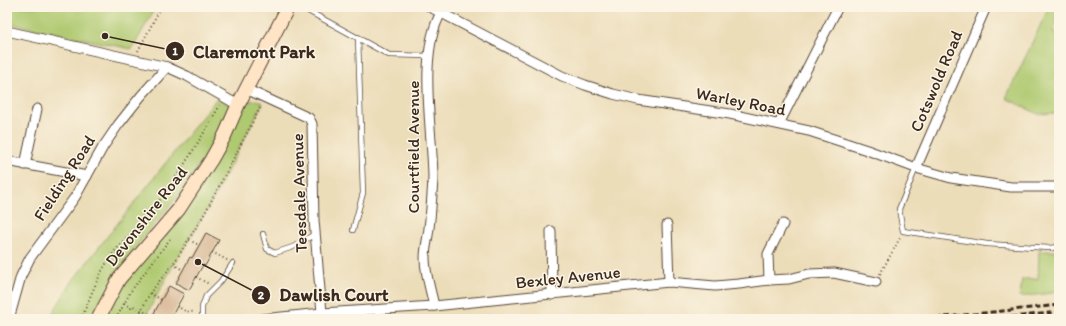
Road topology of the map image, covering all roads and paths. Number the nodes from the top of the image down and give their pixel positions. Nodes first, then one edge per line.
1 (161, 7) edge
2 (288, 7) edge
3 (301, 7) edge
4 (430, 7) edge
5 (838, 7) edge
6 (986, 7) edge
7 (441, 13) junction
8 (7, 31) edge
9 (358, 38) junction
10 (430, 56) junction
11 (133, 59) junction
12 (167, 67) junction
13 (246, 89) junction
14 (224, 97) junction
15 (265, 98) junction
16 (238, 105) junction
17 (37, 109) dead end
18 (779, 124) junction
19 (7, 161) edge
20 (25, 165) junction
21 (916, 168) junction
22 (87, 176) junction
23 (1059, 187) edge
24 (783, 224) dead end
25 (667, 225) dead end
26 (353, 230) dead end
27 (551, 231) dead end
28 (903, 231) junction
29 (263, 234) dead end
30 (316, 234) junction
31 (189, 240) junction
32 (199, 245) dead end
33 (1059, 247) edge
34 (212, 252) dead end
35 (157, 257) dead end
36 (233, 263) joint
37 (173, 264) junction
38 (183, 270) dead end
39 (196, 277) dead end
40 (769, 280) junction
41 (669, 282) junction
42 (876, 282) joint
43 (215, 288) junction
44 (150, 293) junction
45 (552, 295) junction
46 (162, 300) dead end
47 (124, 303) junction
48 (176, 306) dead end
49 (434, 306) junction
50 (202, 307) junction
51 (141, 310) junction
52 (322, 313) junction
53 (9, 319) edge
54 (82, 319) edge
55 (98, 319) edge
56 (116, 319) edge
57 (137, 319) edge
58 (159, 319) edge
59 (200, 319) edge
60 (262, 319) edge

1 - 11 path
2 - 13 main road, Devonshire Road
3 - 9 lane
4 - 7 street, Warley Road
5 - 18 street
6 - 21 street, Cotswold Road
7 - 10 street, Courtfield Avenue
7 - 18 street, Warley Road
8 - 11 street
9 - 10 lane
9 - 26 lane
10 - 49 street, Courtfield Avenue
11 - 12 street
12 - 14 street
12 - 22 street, Fielding Road
13 - 15 street, Teesdale Avenue
13 - 16 main road, Devonshire Road
14 - 16 street
14 - 54 path
15 - 30 street, Teesdale Avenue
15 - 31 path
16 - 55 main road, Devonshire Road
17 - 20 street
18 - 21 street, Warley Road
19 - 20 street
20 - 22 street
21 - 23 street, Warley Road
21 - 28 lane
22 - 53 street, Fielding Road
24 - 40 street
25 - 41 street
27 - 45 street
28 - 33 lane
28 - 42 path
29 - 30 lane
30 - 52 street, Teesdale Avenue
31 - 32 path
31 - 37 path
34 - 36 path
35 - 47 path
36 - 43 lane
37 - 38 path
37 - 44 path
39 - 43 path
40 - 41 street, Bexley Avenue
40 - 42 street, Bexley Avenue
41 - 45 street, Bexley Avenue
43 - 50 lane
44 - 46 path
44 - 51 path
45 - 49 street, Bexley Avenue
47 - 51 path
47 - 56 path
48 - 50 path
49 - 52 street, Bexley Avenue
50 - 59 lane
51 - 57 path
51 - 58 path
52 - 60 street, Bexley Avenue

